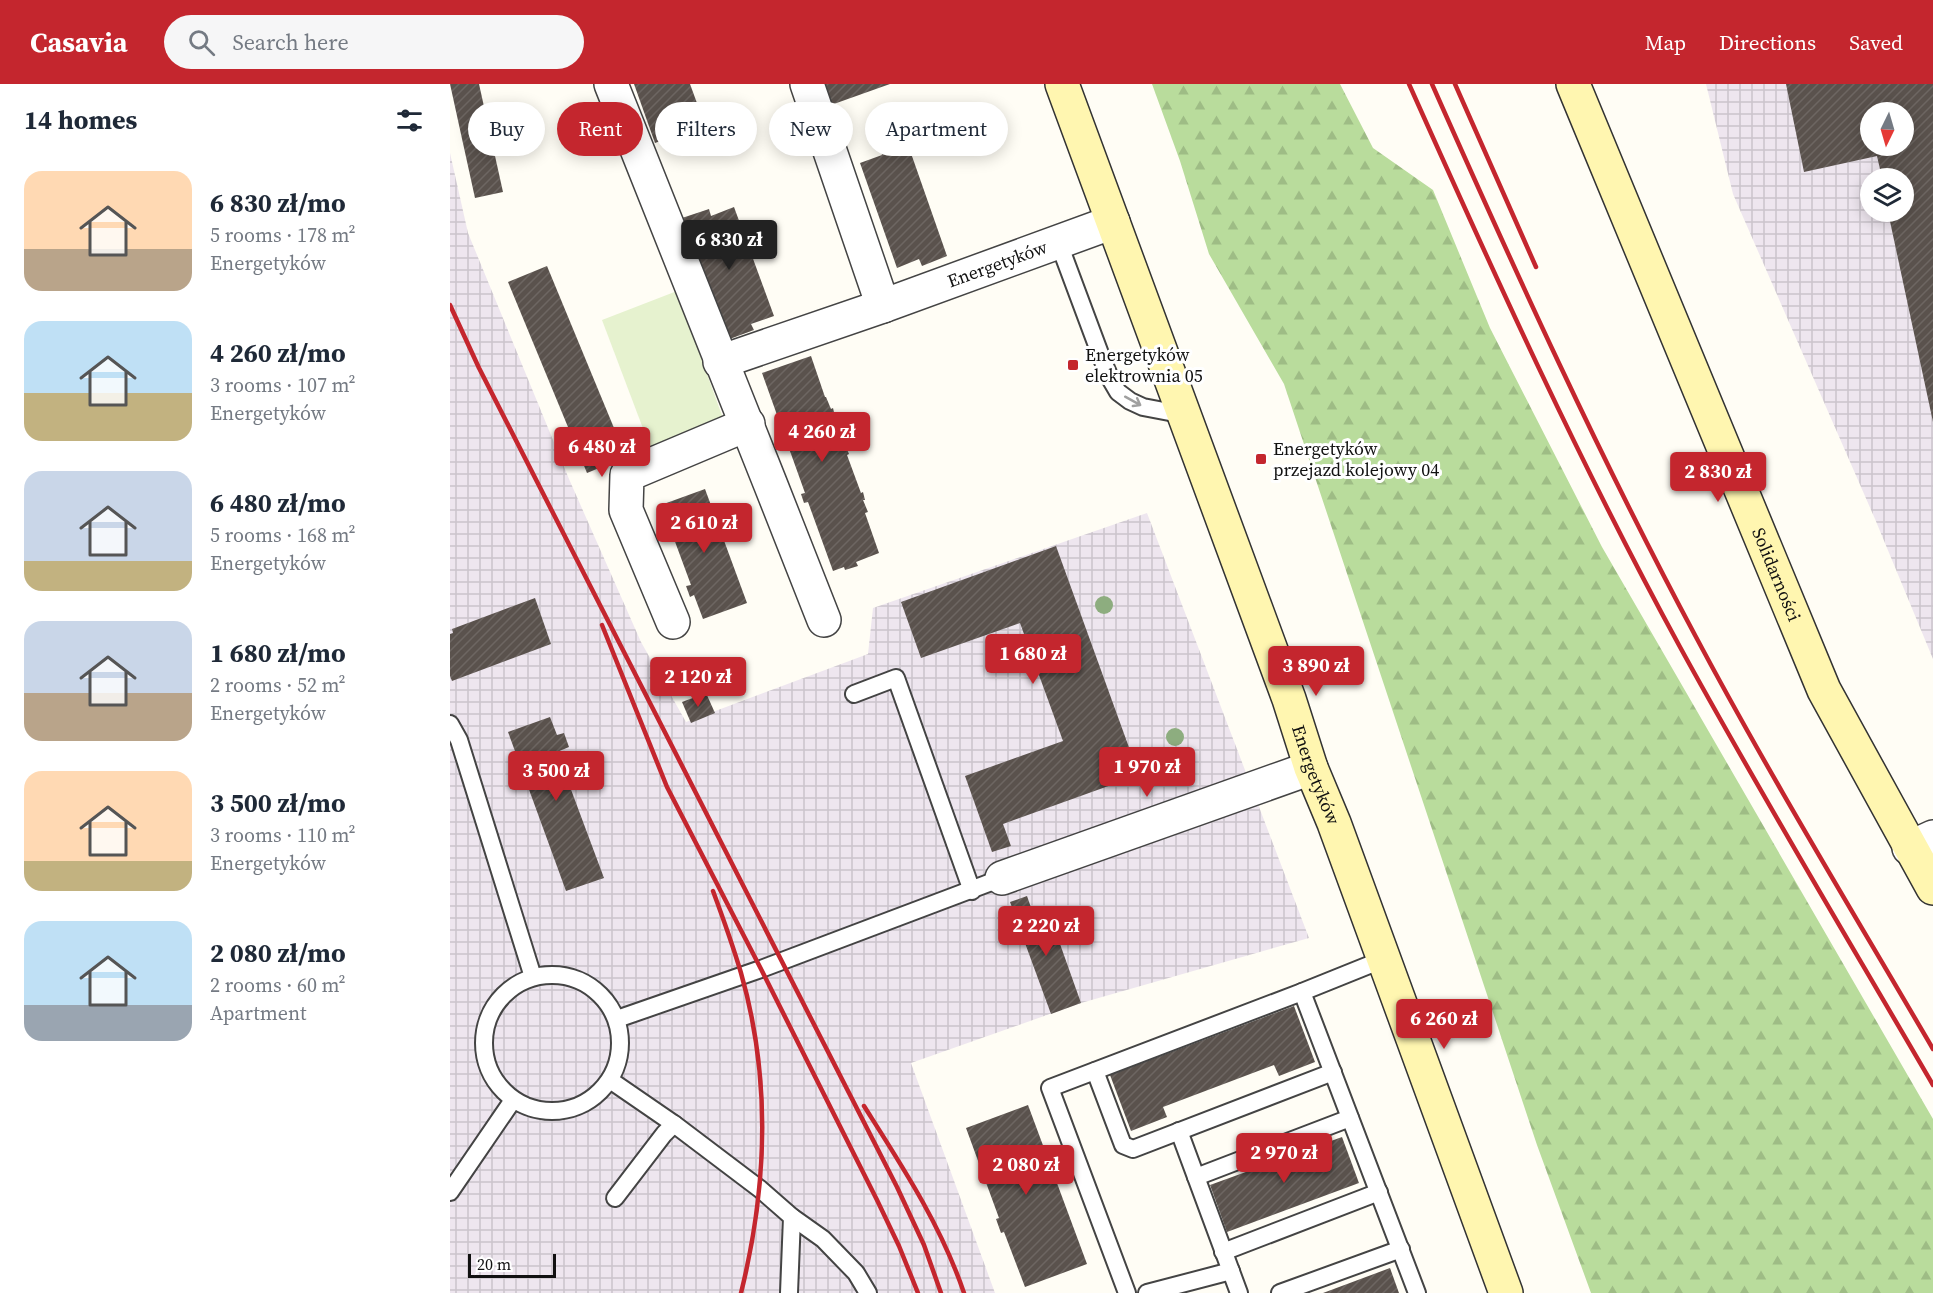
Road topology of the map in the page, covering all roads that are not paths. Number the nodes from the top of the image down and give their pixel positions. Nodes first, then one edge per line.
1 (611, 84) edge
2 (807, 84) edge
3 (1062, 84) edge
4 (1573, 84) edge
5 (1113, 222) junction
6 (1058, 242) junction
7 (883, 306) junction
8 (720, 362) junction
9 (1185, 415) junction
10 (748, 424) junction
11 (824, 620) dead end
12 (673, 622) dead end
13 (854, 694) dead end
14 (450, 724) edge
15 (1311, 768) junction
16 (1921, 842) edge
17 (1002, 878) joint
18 (1933, 888) edge
19 (972, 891) junction
20 (1383, 959) junction
21 (533, 977) junction
22 (1302, 992) junction
23 (616, 1019) junction
24 (1095, 1071) junction
25 (1333, 1072) junction
26 (610, 1080) junction
27 (513, 1100) junction
28 (1350, 1118) junction
29 (674, 1124) junction
30 (1179, 1131) junction
31 (1196, 1177) junction
32 (450, 1192) edge
33 (1379, 1192) junction
34 (615, 1198) dead end
35 (792, 1217) junction
36 (1401, 1249) junction
37 (1223, 1252) junction
38 (1231, 1271) junction
39 (1501, 1292) edge
40 (789, 1293) edge
41 (868, 1293) edge
42 (1127, 1293) edge
43 (1147, 1293) edge
44 (1239, 1293) edge
45 (1280, 1293) edge
46 (1417, 1293) edge

1 - 8 street
2 - 7 street
3 - 5 main road, Energetyków
4 - 16 main road, Solidarności
5 - 6 street, Energetyków
5 - 9 main road, Energetyków
6 - 7 street, Energetyków
6 -> 9 lane
7 - 8 street, Energetyków
8 - 10 street
9 - 15 main road, Energetyków
10 - 11 street
10 - 12 street
13 - 19 lane
14 - 21 lane
15 - 17 street
15 - 20 main road, Energetyków
16 - 18 main road, Solidarności
17 - 19 lane
19 - 23 lane
20 - 22 lane
20 - 39 main road, Energetyków
21 - 23 lane
21 - 27 lane
22 - 24 lane
22 - 25 lane
23 - 26 lane
24 - 30 lane
24 - 42 lane
25 - 28 lane
25 - 30 lane
26 - 27 lane
26 - 29 lane
27 - 32 lane
28 - 31 lane
28 - 33 lane
29 - 34 lane
29 - 35 lane
30 - 31 lane
31 - 37 lane
33 - 36 lane
33 - 37 lane
35 - 40 lane
35 - 41 lane
36 - 45 lane
36 - 46 lane
37 - 38 lane
38 - 43 lane
38 - 44 lane

